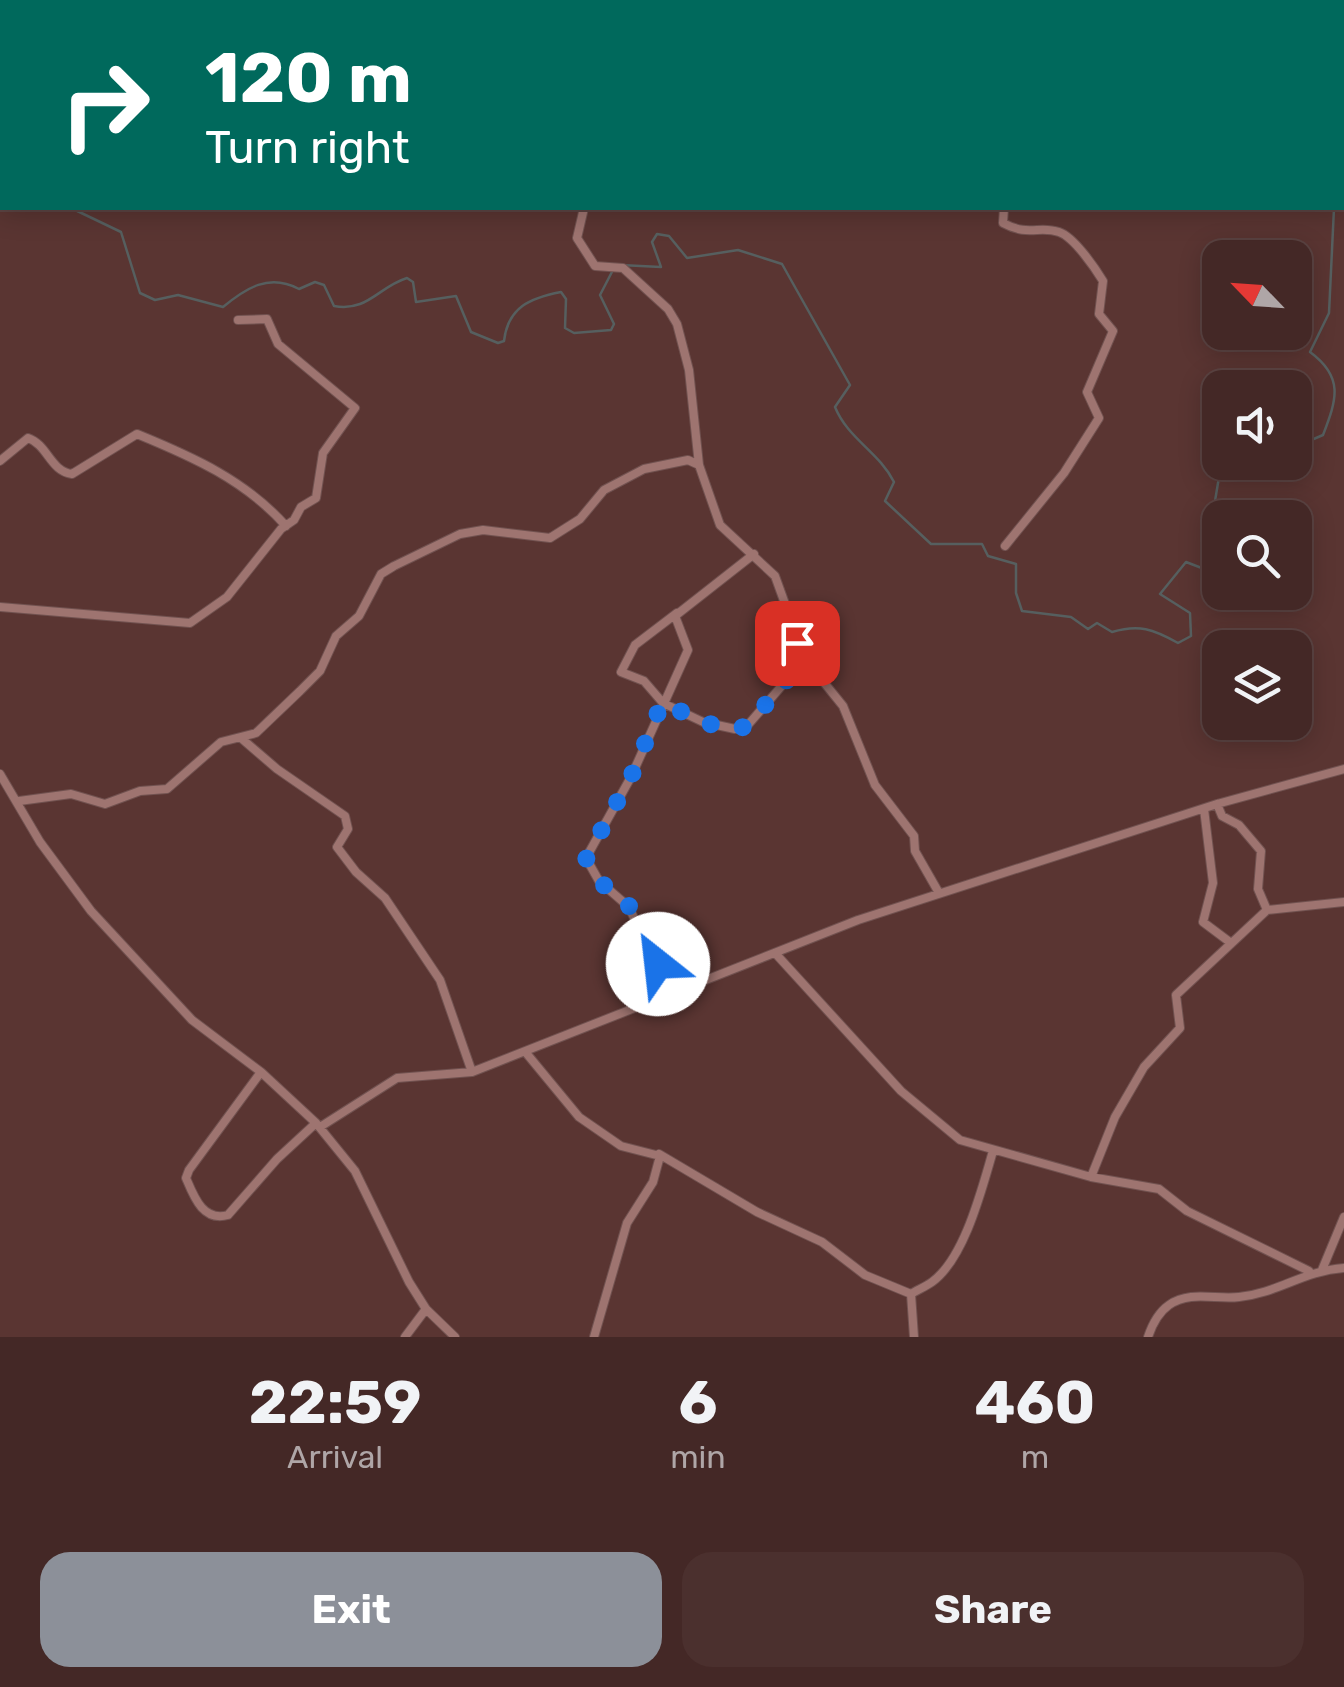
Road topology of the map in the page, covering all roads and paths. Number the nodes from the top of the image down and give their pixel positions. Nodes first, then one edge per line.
1 (584, 210) edge
2 (1004, 210) edge
3 (238, 320) dead end
4 (0, 462) edge
5 (699, 466) junction
6 (286, 526) junction
7 (1005, 546) dead end
8 (754, 554) junction
9 (0, 607) edge
10 (677, 613) junction
11 (805, 659) junction
12 (662, 703) junction
13 (242, 738) junction
14 (1344, 769) edge
15 (0, 774) edge
16 (18, 801) junction
17 (1217, 804) junction
18 (1204, 809) junction
19 (939, 893) junction
20 (1344, 902) edge
21 (1267, 910) junction
22 (1232, 943) junction
23 (774, 954) junction
24 (668, 993) junction
25 (526, 1054) junction
26 (261, 1072) junction
27 (472, 1072) junction
28 (318, 1125) junction
29 (994, 1151) junction
30 (658, 1154) junction
31 (1091, 1177) junction
32 (1344, 1217) edge
33 (1344, 1268) edge
34 (1322, 1270) junction
35 (1309, 1271) junction
36 (911, 1294) junction
37 (426, 1309) junction
38 (405, 1337) edge
39 (456, 1337) edge
40 (594, 1337) edge
41 (914, 1337) edge
42 (1148, 1337) edge

1 - 5 street
2 - 7 street
3 - 6 street
4 - 6 street
5 - 8 street
5 - 13 street
6 - 9 street
8 - 10 street
8 - 11 street
10 - 12 street
10 - 12 street
11 - 12 street
11 - 19 street
12 - 24 street
13 - 16 street
13 - 27 street
14 - 17 street
15 - 16 street
16 - 26 street
17 - 18 street
17 - 21 street
18 - 19 street
18 - 22 street
19 - 23 street
20 - 21 street
21 - 22 street
22 - 31 street
23 - 24 street
23 - 29 street
24 - 25 street
25 - 27 street
25 - 30 street
26 - 28 street
26 - 28 street
27 - 28 street
28 - 37 street
29 - 31 street
29 - 36 street
30 - 36 street
30 - 40 street
31 - 35 street
32 - 34 street
33 - 34 street
34 - 35 street
35 - 42 street
36 - 41 street
37 - 38 street
37 - 39 street

